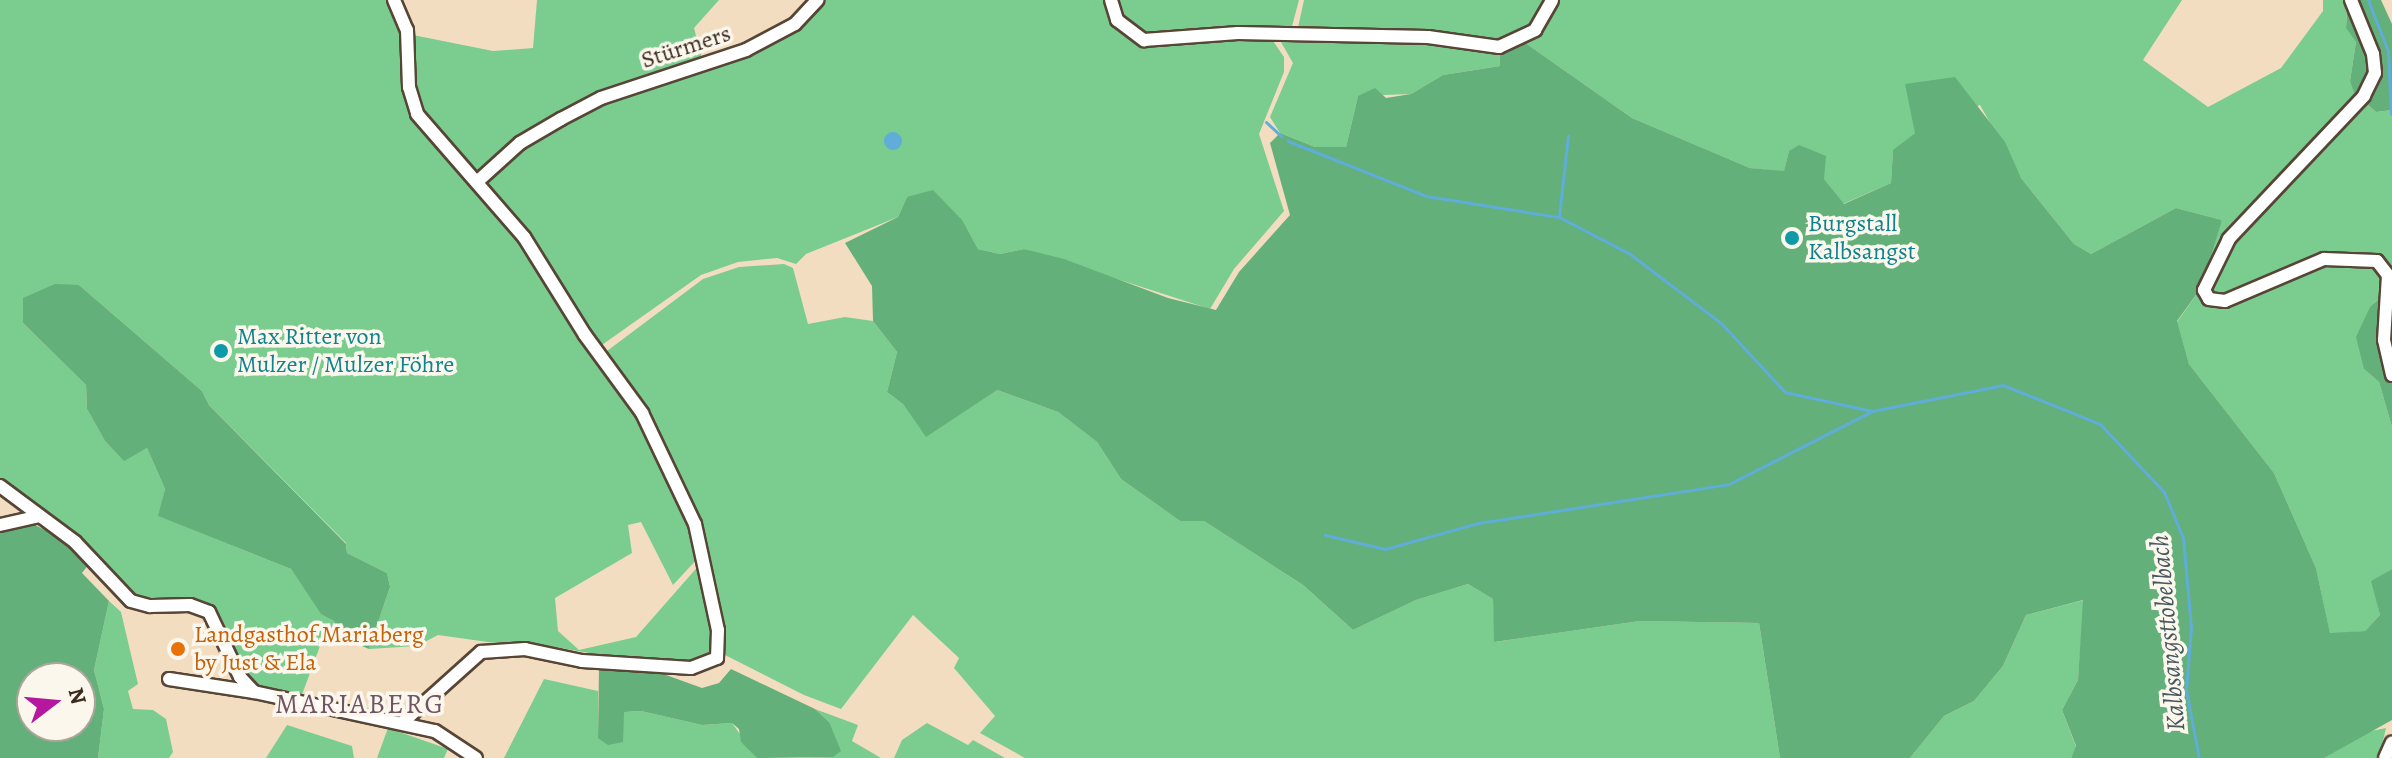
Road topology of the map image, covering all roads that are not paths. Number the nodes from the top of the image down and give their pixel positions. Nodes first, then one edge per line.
1 (394, 0) edge
2 (817, 0) edge
3 (1111, 0) edge
4 (1552, 0) edge
5 (2351, 0) edge
6 (477, 180) junction
7 (2392, 375) edge
8 (0, 486) edge
9 (40, 516) junction
10 (0, 525) edge
11 (169, 679) dead end
12 (254, 692) junction
13 (403, 722) junction
14 (2392, 742) edge
15 (476, 758) edge
16 (2385, 758) edge

1 - 6 street
2 - 6 street, Stürmers
3 - 4 street
5 - 7 street
6 - 13 street
8 - 9 street
9 - 10 street
9 - 12 street
11 - 12 street
12 - 13 street
13 - 15 street
14 - 16 street

